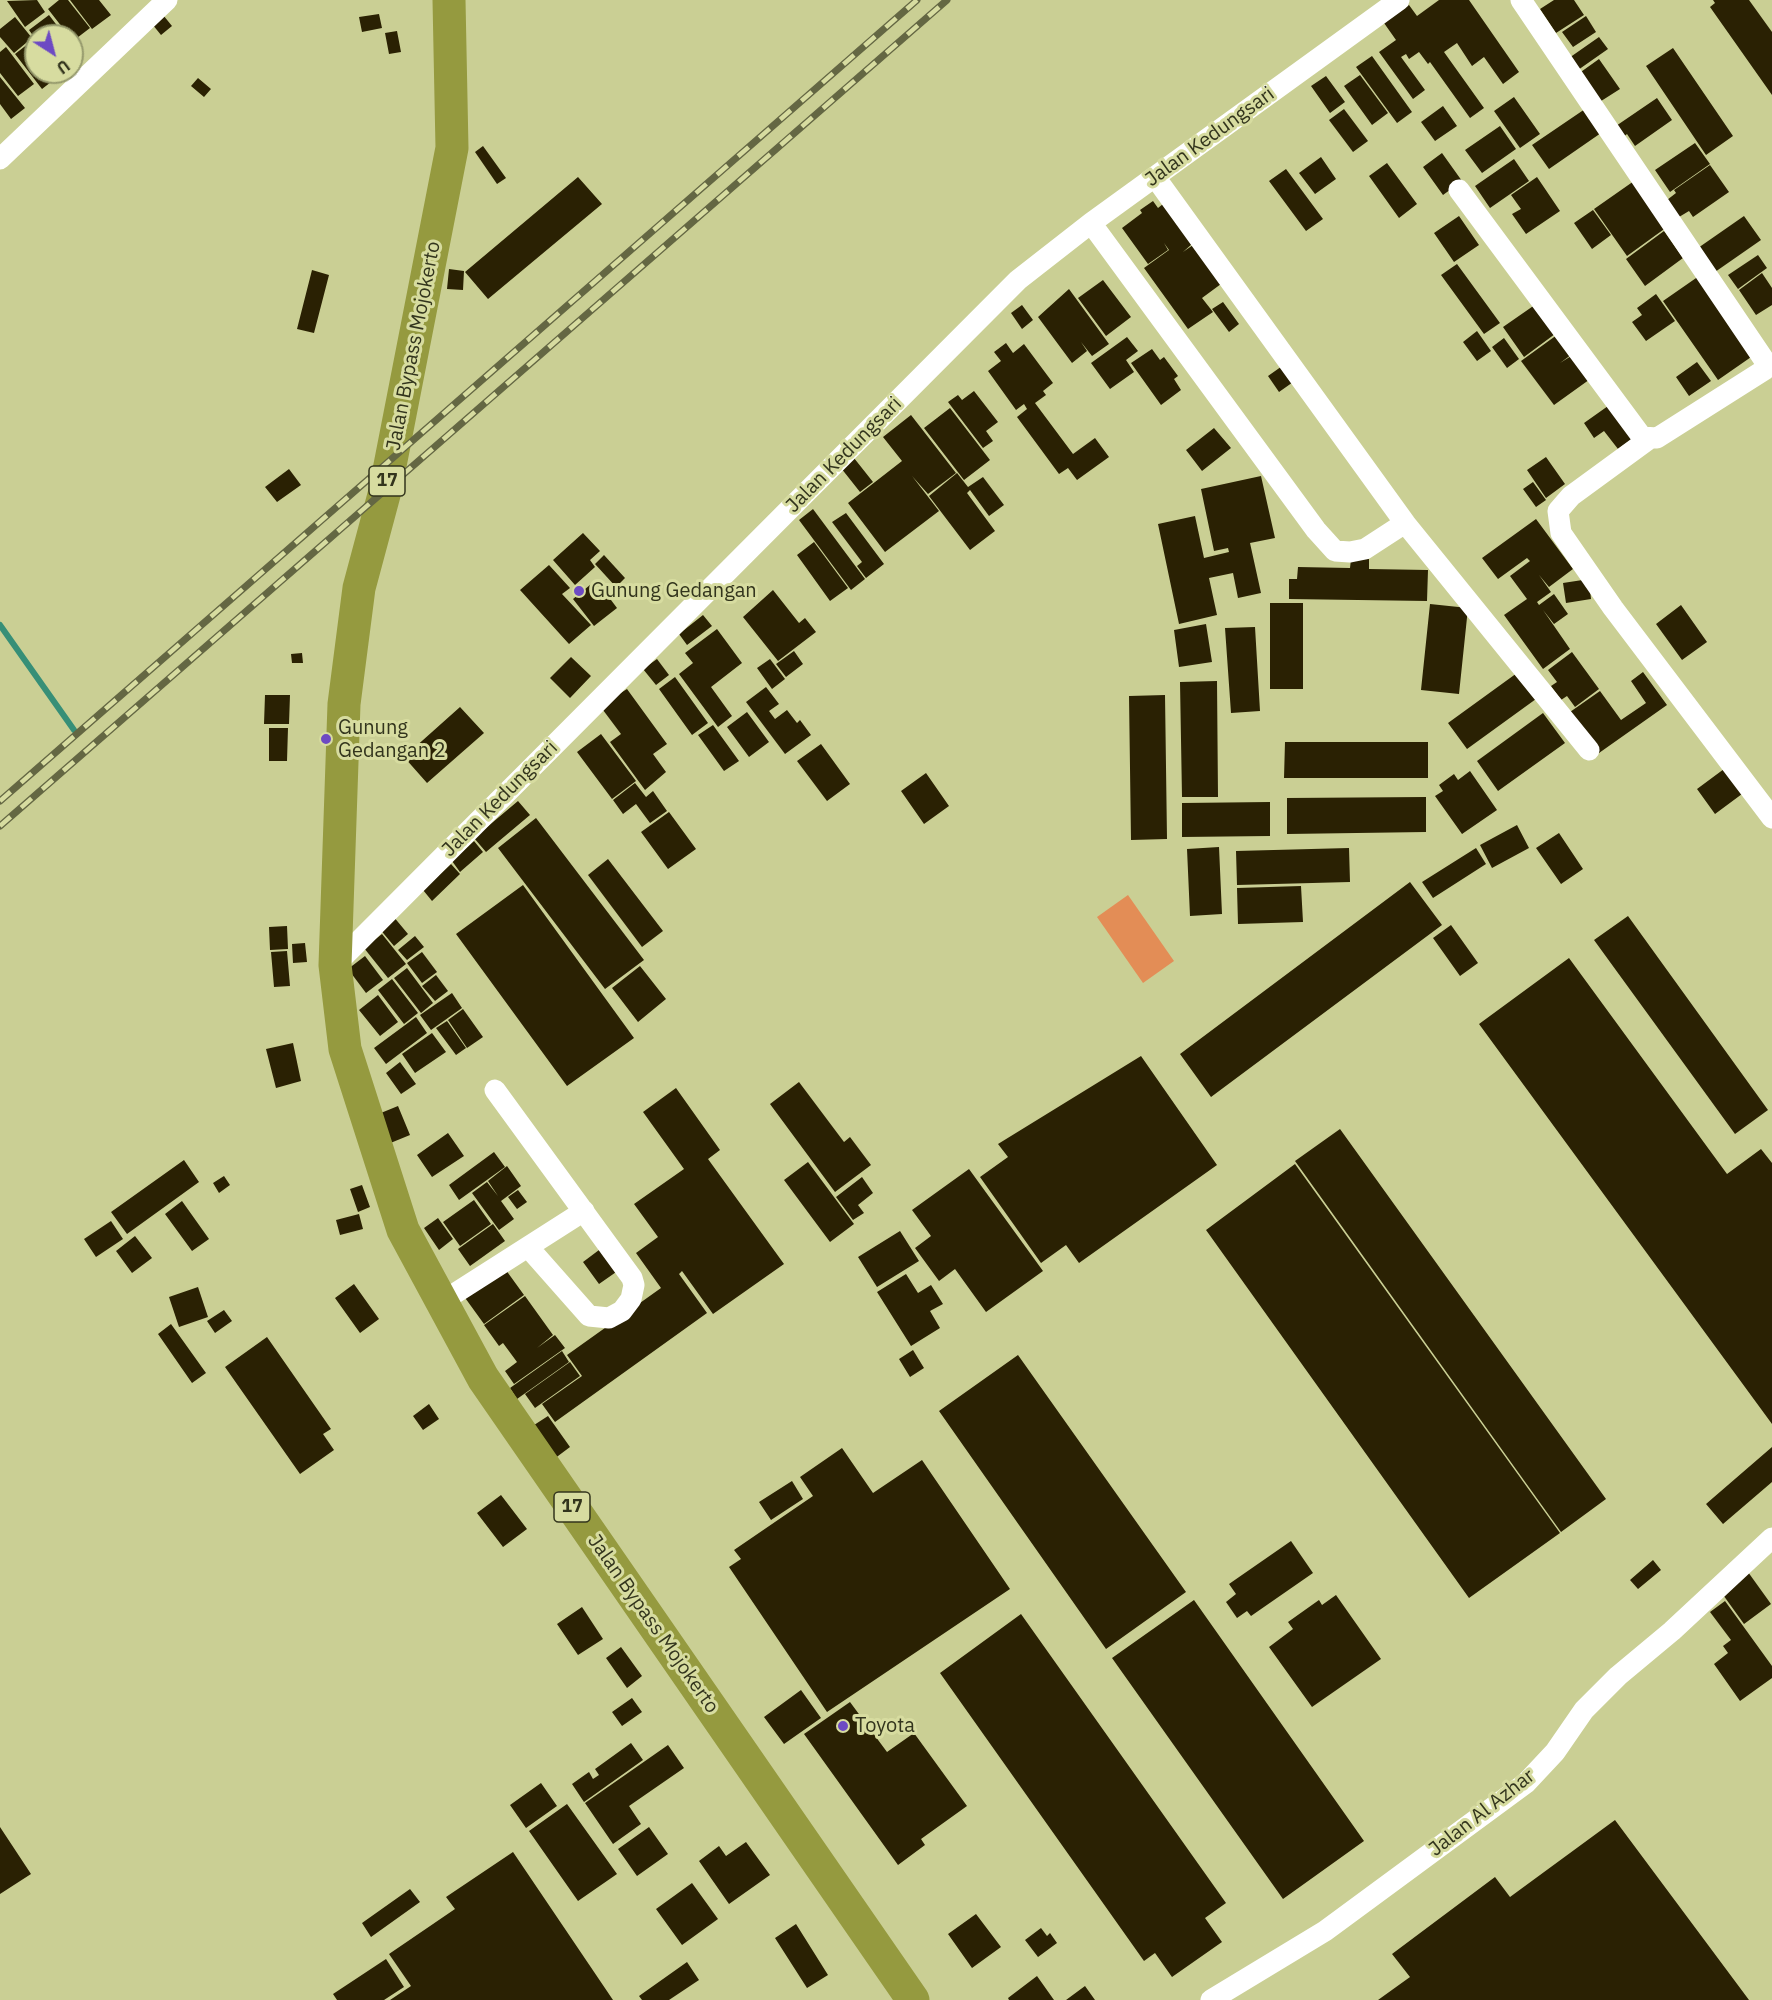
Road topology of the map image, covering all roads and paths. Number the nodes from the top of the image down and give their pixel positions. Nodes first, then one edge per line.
1 (167, 0) edge
2 (448, 0) edge
3 (1399, 0) edge
4 (1521, 0) edge
5 (0, 159) edge
6 (1155, 177) junction
7 (1459, 190) dead end
8 (1091, 224) junction
9 (1771, 366) edge
10 (1649, 439) junction
11 (1405, 523) junction
12 (1589, 750) dead end
13 (1772, 818) edge
14 (335, 964) junction
15 (495, 1090) dead end
16 (584, 1211) junction
17 (528, 1247) junction
18 (443, 1301) junction
19 (1772, 1538) edge
20 (914, 2000) edge
21 (1211, 2000) edge

1 - 5 street
2 - 14 highway, Jalan Bypass Mojokerto / 17
3 - 6 street, Jalan Kedungsari
4 - 9 street
6 - 8 street, Jalan Kedungsari
6 - 11 street
7 - 10 street
8 - 11 street
8 - 14 street, Jalan Kedungsari
9 - 10 street
10 - 13 street
11 - 12 street
14 - 18 highway, Jalan Bypass Mojokerto / 17
15 - 16 street
16 - 17 street
16 - 17 street
17 - 18 street
18 - 20 highway, Jalan Bypass Mojokerto / 17
19 - 21 street, Jalan Al Azhar

